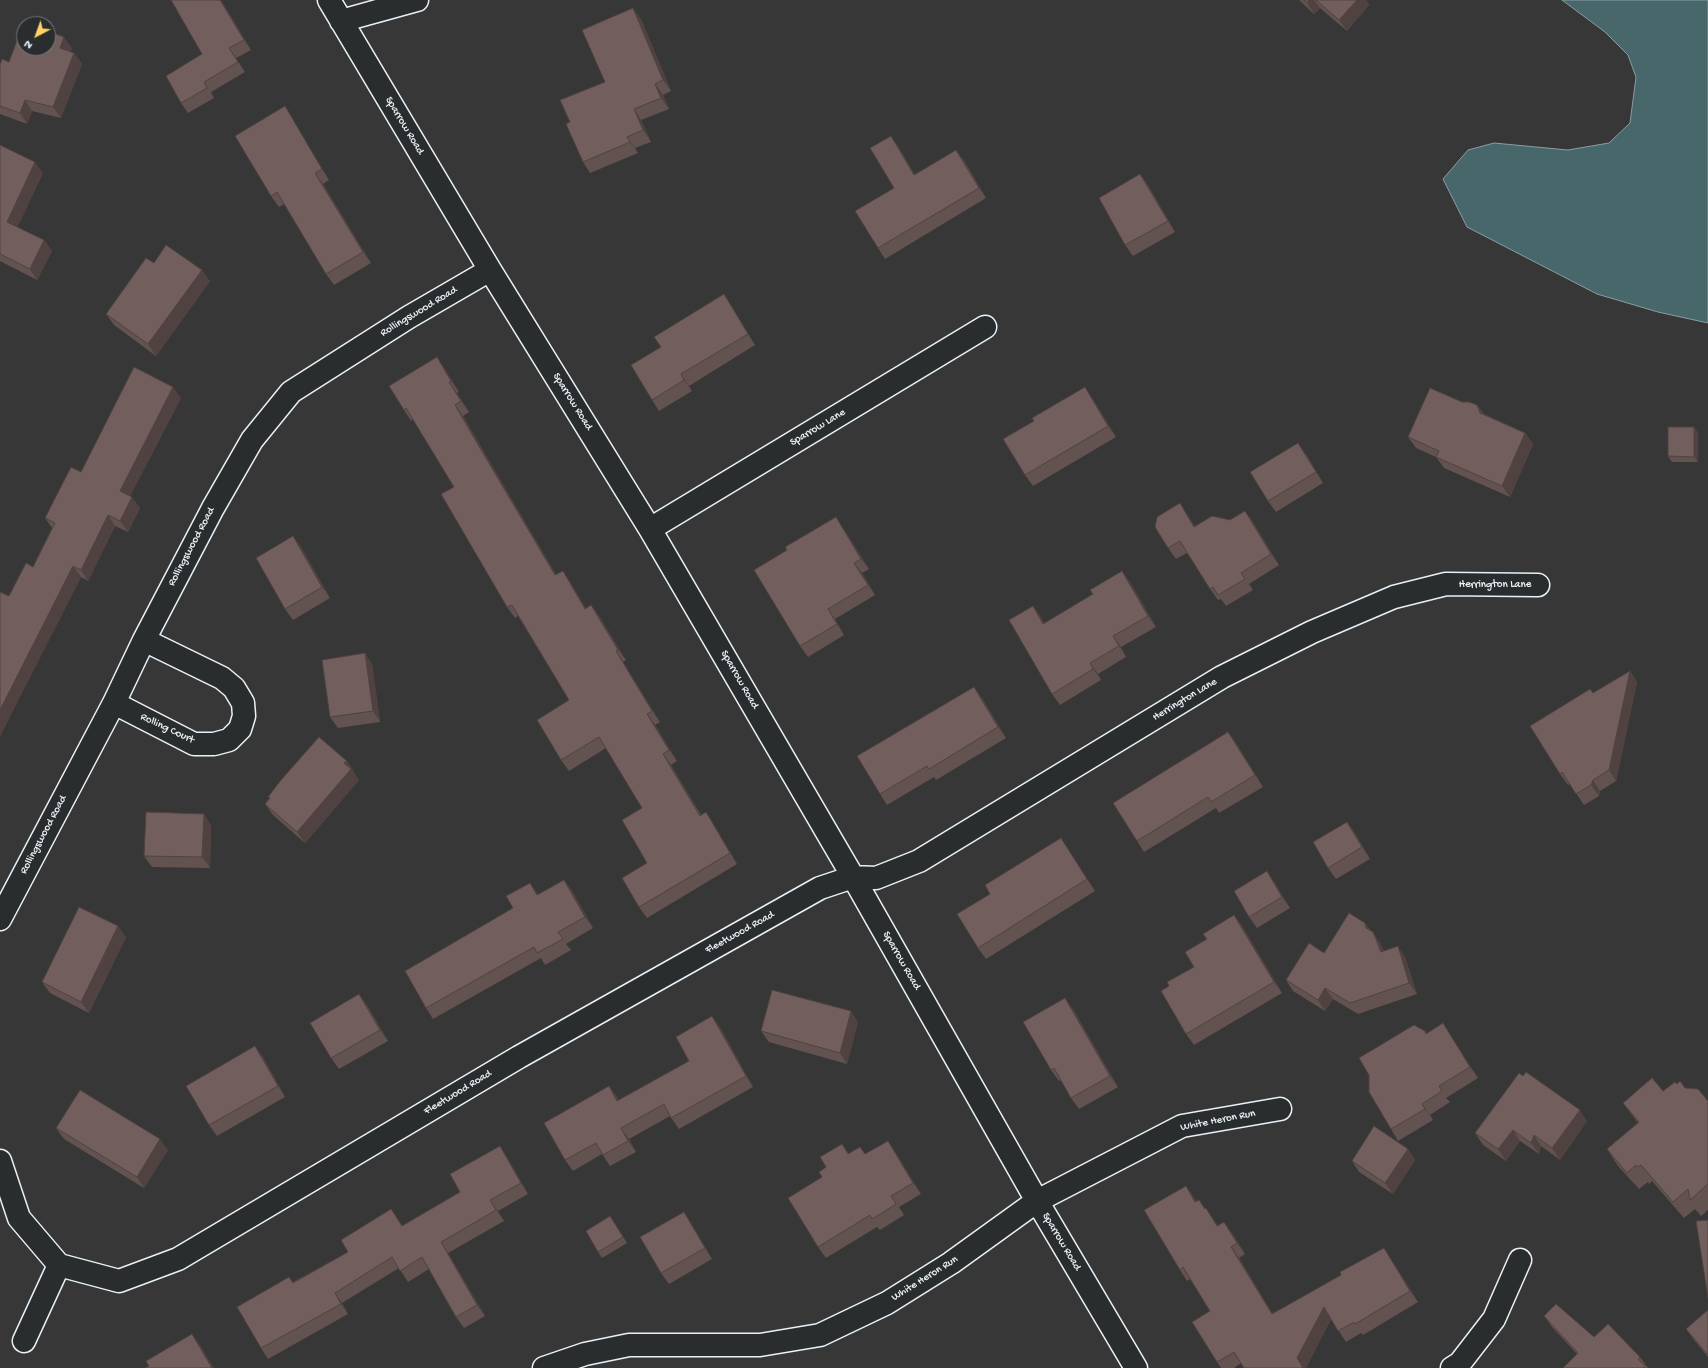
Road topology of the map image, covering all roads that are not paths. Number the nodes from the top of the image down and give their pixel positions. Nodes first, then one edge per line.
1 (329, 0) edge
2 (417, 0) edge
3 (342, 22) junction
4 (490, 270) junction
5 (985, 327) dead end
6 (650, 528) junction
7 (1538, 585) dead end
8 (144, 640) junction
9 (114, 703) junction
10 (853, 877) junction
11 (0, 919) edge
12 (1280, 1109) dead end
13 (0, 1161) edge
14 (1037, 1201) junction
15 (1520, 1260) dead end
16 (59, 1265) junction
17 (24, 1342) dead end
18 (544, 1368) edge
19 (1136, 1368) edge
20 (1452, 1368) edge

1 - 3 street, Sparrow Road
2 - 3 street
3 - 4 street, Sparrow Road
4 - 6 street, Sparrow Road
4 - 8 street, Rollingswood Road
5 - 6 street, Sparrow Lane
6 - 10 street, Sparrow Road
7 - 10 street, Herrington Lane
8 - 9 street, Rollingswood Road
8 - 9 street, Rolling Court
9 - 11 street, Rollingswood Road
10 - 14 street, Sparrow Road
10 - 16 street, Fleetwood Road
12 - 14 street, White Heron Run
13 - 16 street
14 - 18 street, White Heron Run
14 - 19 street, Sparrow Road
15 - 20 street
16 - 17 street

